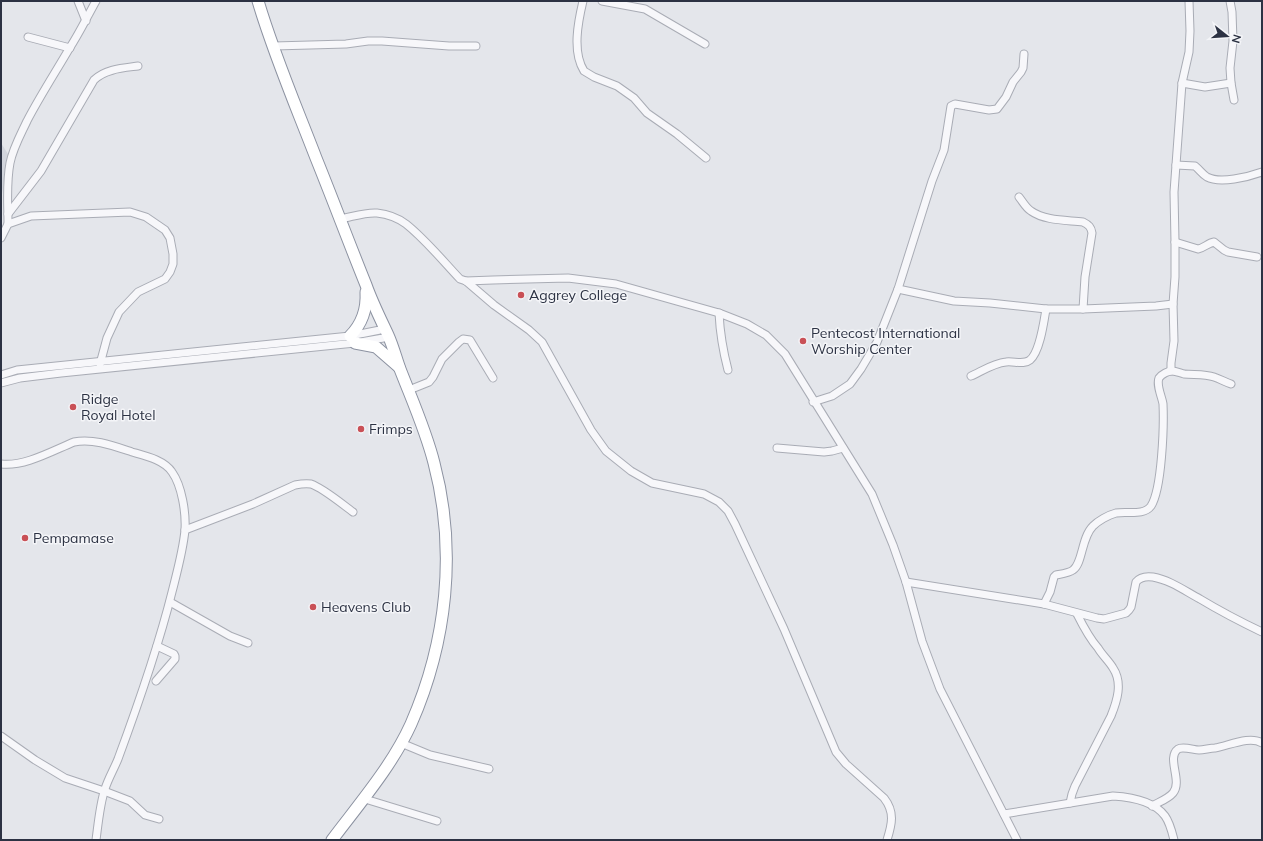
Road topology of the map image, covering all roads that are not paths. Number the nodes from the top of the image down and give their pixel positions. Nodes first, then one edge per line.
1 (78, 1) edge
2 (96, 1) edge
3 (258, 1) edge
4 (583, 1) edge
5 (602, 1) edge
6 (1189, 1) edge
7 (1230, 1) edge
8 (86, 21) junction
9 (28, 36) dead end
10 (705, 44) dead end
11 (274, 46) junction
12 (476, 46) dead end
13 (70, 48) junction
14 (1024, 54) dead end
15 (138, 66) dead end
16 (1182, 83) junction
17 (1231, 83) junction
18 (1234, 100) dead end
19 (706, 158) dead end
20 (1176, 165) junction
21 (1262, 172) edge
22 (1019, 197) dead end
23 (8, 214) junction
24 (340, 219) junction
25 (8, 224) junction
26 (1, 238) edge
27 (1175, 242) junction
28 (1257, 256) dead end
29 (466, 282) junction
30 (366, 285) junction
31 (898, 289) junction
32 (1173, 304) junction
33 (1046, 309) junction
34 (1083, 310) junction
35 (719, 313) junction
36 (387, 333) junction
37 (353, 339) junction
38 (100, 361) junction
39 (399, 367) junction
40 (100, 369) junction
41 (728, 370) dead end
42 (1171, 371) junction
43 (1, 375) edge
44 (971, 376) dead end
45 (492, 378) dead end
46 (1, 383) edge
47 (1231, 384) dead end
48 (409, 390) junction
49 (813, 402) junction
50 (777, 448) dead end
51 (843, 448) junction
52 (1, 464) edge
53 (353, 512) dead end
54 (185, 530) junction
55 (906, 582) junction
56 (170, 602) junction
57 (1044, 604) junction
58 (1077, 614) junction
59 (1262, 632) edge
60 (248, 643) dead end
61 (157, 646) junction
62 (156, 681) dead end
63 (1, 736) edge
64 (401, 743) junction
65 (1262, 743) edge
66 (489, 769) dead end
67 (104, 791) junction
68 (365, 798) junction
69 (1070, 803) junction
70 (1152, 806) junction
71 (1004, 814) junction
72 (159, 819) dead end
73 (437, 821) dead end
74 (96, 840) edge
75 (332, 840) edge
76 (887, 840) edge
77 (1017, 840) edge
78 (1174, 840) edge

1 - 8 street
2 - 8 street
3 - 11 highway
4 - 19 street
5 - 10 street
6 - 16 street
7 - 17 street
8 - 13 street
9 - 13 street
11 - 12 street
11 - 24 highway
13 - 23 street
14 - 31 street
15 - 23 street
16 - 17 street
16 - 20 street
17 - 18 street
20 - 21 street
20 - 27 street
22 - 34 street
23 - 25 street
24 - 29 street
24 - 30 highway
25 - 26 street
25 - 38 street
27 - 28 street
27 - 32 street
29 - 35 street
29 - 76 street
30 - 36 highway
30 - 37 highway
31 - 33 street
31 - 49 street
32 - 34 street
32 - 42 street
33 - 34 street
33 - 44 street
35 - 41 street
35 - 49 street
36 - 37 street
36 - 39 highway
37 - 38 street
37 - 39 highway
37 - 40 street
38 - 40 street
38 - 43 street
39 - 48 highway
40 - 46 street
42 - 47 street
42 - 57 street
45 - 48 street
48 - 64 highway
49 - 51 street
50 - 51 street
51 - 55 street
52 - 54 street
53 - 54 street
54 - 56 street
55 - 57 street
55 - 71 street
56 - 60 street
56 - 61 street
57 - 58 street
58 - 59 street
58 - 69 street
61 - 62 street
61 - 67 street
63 - 67 street
64 - 66 street
64 - 68 highway
65 - 70 street
67 - 72 street
67 - 74 street
68 - 73 street
68 - 75 highway
69 - 70 street
69 - 71 street
70 - 78 street
71 - 77 street

